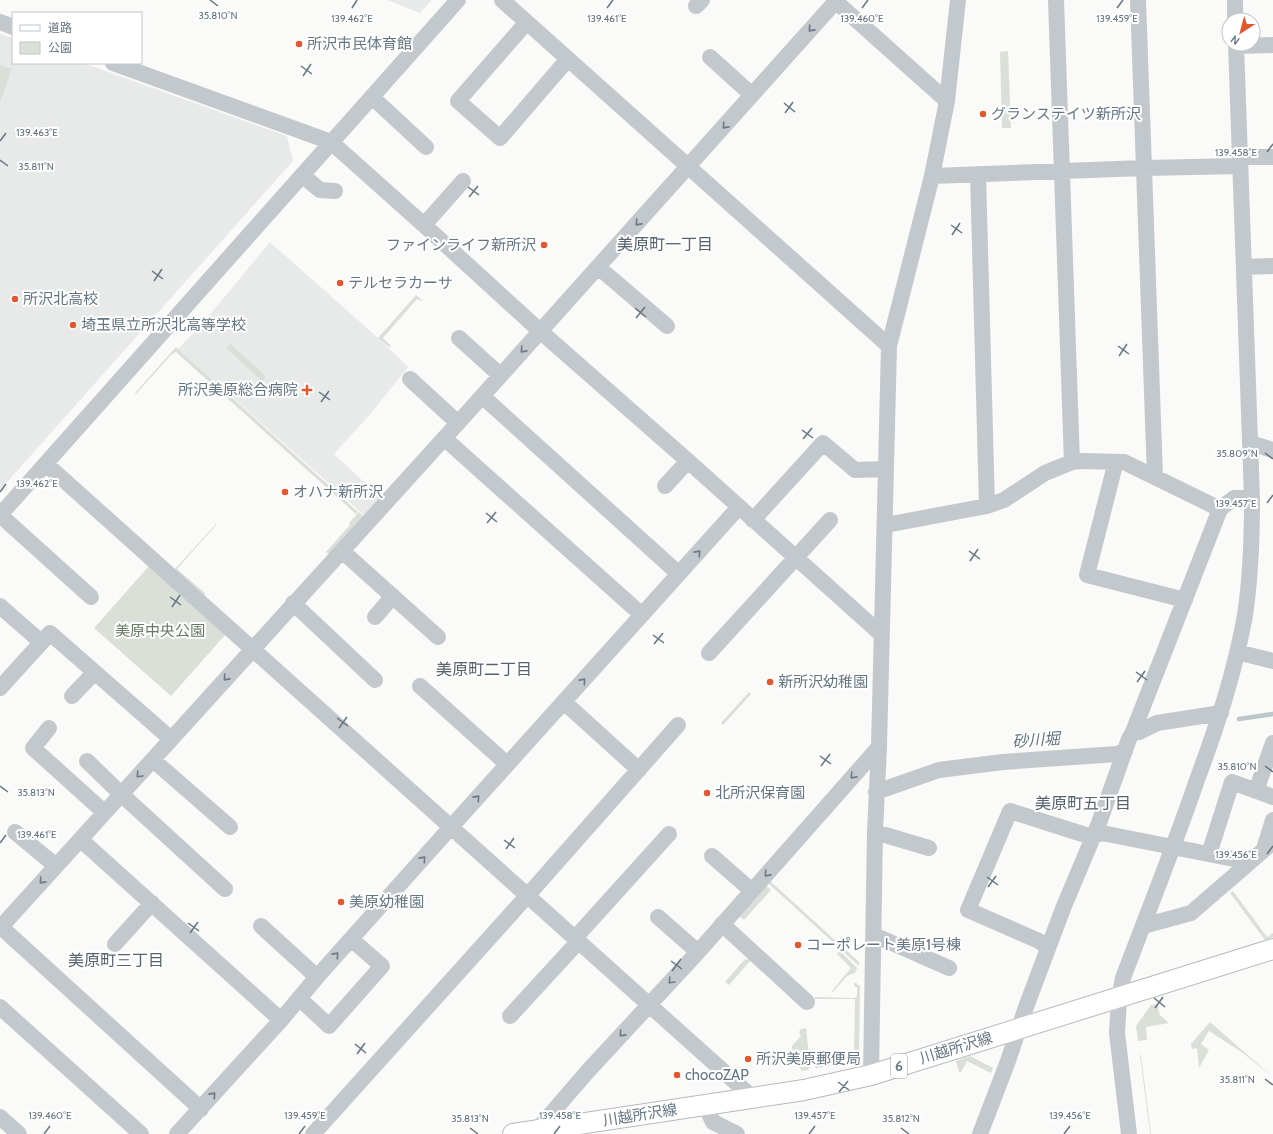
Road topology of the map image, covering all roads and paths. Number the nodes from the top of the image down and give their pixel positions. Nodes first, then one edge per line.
1 (458, 0) edge
2 (502, 0) edge
3 (958, 0) edge
4 (1056, 0) edge
5 (1138, 0) edge
6 (1235, 0) edge
7 (836, 1) edge
8 (1235, 12) edge
9 (0, 22) edge
10 (526, 23) junction
11 (12, 27) edge
12 (1261, 44) edge
13 (1273, 44) edge
14 (1236, 52) edge
15 (710, 58) dead end
16 (568, 59) junction
17 (116, 64) edge
18 (752, 95) junction
19 (372, 96) junction
20 (947, 101) junction
21 (331, 142) junction
22 (426, 147) dead end
23 (1273, 157) edge
24 (1240, 162) junction
25 (689, 167) junction
26 (1144, 168) junction
27 (1061, 171) junction
28 (978, 174) junction
29 (302, 175) junction
30 (932, 176) junction
31 (463, 181) dead end
32 (335, 191) dead end
33 (424, 225) junction
34 (1273, 266) edge
35 (598, 267) junction
36 (1244, 267) junction
37 (668, 326) dead end
38 (540, 331) junction
39 (459, 338) dead end
40 (889, 346) junction
41 (500, 375) junction
42 (410, 379) dead end
43 (482, 396) junction
44 (458, 423) junction
45 (444, 438) junction
46 (1250, 444) junction
47 (1273, 450) edge
48 (688, 461) junction
49 (1072, 462) junction
50 (1114, 462) junction
51 (46, 464) junction
52 (886, 469) junction
53 (1155, 477) junction
54 (665, 486) dead end
55 (1252, 498) junction
56 (987, 506) junction
57 (739, 507) junction
58 (1220, 509) junction
59 (0, 515) edge
60 (753, 520) junction
61 (830, 520) dead end
62 (886, 525) junction
63 (342, 551) junction
64 (796, 558) junction
65 (679, 574) junction
66 (393, 596) junction
67 (91, 597) dead end
68 (1185, 600) junction
69 (293, 603) junction
70 (0, 606) edge
71 (642, 615) junction
72 (375, 617) dead end
73 (881, 634) junction
74 (438, 637) dead end
75 (41, 642) junction
76 (252, 649) junction
77 (1237, 652) junction
78 (709, 654) dead end
79 (1273, 661) edge
80 (94, 672) junction
81 (375, 680) dead end
82 (420, 686) dead end
83 (0, 688) edge
84 (72, 696) dead end
85 (564, 702) junction
86 (1221, 713) junction
87 (678, 725) dead end
88 (49, 728) dead end
89 (171, 739) junction
90 (1129, 741) junction
91 (1273, 743) edge
92 (879, 747) junction
93 (154, 760) junction
94 (87, 761) dead end
95 (507, 764) junction
96 (640, 770) junction
97 (1256, 790) junction
98 (876, 792) junction
99 (121, 794) junction
100 (1273, 797) edge
101 (104, 812) junction
102 (1273, 820) edge
103 (230, 827) dead end
104 (451, 827) junction
105 (16, 832) dead end
106 (875, 832) junction
107 (669, 834) dead end
108 (1092, 836) junction
109 (81, 840) junction
110 (1269, 846) edge
111 (1174, 847) junction
112 (930, 848) dead end
113 (1209, 854) junction
114 (712, 856) dead end
115 (1249, 862) junction
116 (56, 866) junction
117 (225, 889) dead end
118 (752, 891) junction
119 (528, 896) junction
120 (152, 904) junction
121 (658, 917) dead end
122 (2, 924) edge
123 (722, 924) junction
124 (261, 926) dead end
125 (1143, 926) junction
126 (874, 935) junction
127 (351, 939) junction
128 (576, 940) junction
129 (115, 944) dead end
130 (1048, 948) junction
131 (1273, 949) edge
132 (698, 952) junction
133 (949, 968) dead end
134 (317, 977) junction
135 (299, 998) junction
136 (1119, 998) junction
137 (807, 1002) dead end
138 (648, 1005) junction
139 (0, 1007) edge
140 (510, 1016) dead end
141 (281, 1020) junction
142 (1018, 1029) junction
143 (871, 1075) junction
144 (752, 1097) junction
145 (705, 1105) junction
146 (201, 1108) junction
147 (0, 1117) edge
148 (582, 1129) edge
149 (538, 1130) junction
150 (19, 1134) edge
151 (141, 1134) edge
152 (177, 1134) edge
153 (313, 1134) edge
154 (513, 1134) edge
155 (737, 1134) edge
156 (980, 1134) edge
157 (1129, 1134) edge

1 - 19 street
2 - 10 street
3 - 20 street
4 - 27 street
5 - 26 street
6 - 8 street
7 -> 18 street
7 - 20 street
9 - 11 street
10 - 16 street
10 - 16 street
12 - 13 street
14 - 24 street
15 - 18 street
16 - 25 street
17 - 21 street
18 -> 25 street
19 - 21 street
19 - 22 street
20 - 30 street
21 - 29 street
21 - 33 street
23 - 24 street
24 - 26 street
24 - 36 street
25 -> 35 street
25 - 40 street
26 - 27 street
26 - 53 street
27 - 28 street
27 - 49 street
28 - 30 street
28 - 56 street
29 - 32 street
29 - 51 street
30 - 40 street
31 - 33 street
33 - 38 street
34 - 36 street
35 - 37 street
35 - 38 street
36 - 46 street
38 -> 41 street
38 - 48 street
39 - 41 street
40 - 52 street
41 - 43 street
42 - 44 street
43 - 44 street
43 - 65 street
44 - 45 street
45 - 63 street
45 - 71 street
46 - 47 street
46 - 55 street
48 - 54 street
48 - 57 street
49 - 50 street
49 - 56 street
50 - 53 street
50 - 68 street
51 - 59 street
51 - 76 street
52 - 60 street
52 - 62 street
53 - 58 street
55 - 58 street
55 - 77 street
56 - 62 street
57 - 60 street
65 -> 57 street
58 - 68 street
59 - 67 street
60 - 64 street
61 - 64 street
62 - 73 street
63 - 66 street
63 - 69 street
64 - 73 street
64 - 78 street
65 - 71 street
66 - 72 street
66 - 74 street
68 - 90 street
69 - 76 street
69 - 81 street
70 - 75 street
85 -> 71 street
73 - 92 street
75 - 80 street
75 - 83 street
76 -> 89 street
76 - 104 street
77 - 79 street
77 - 86 street
80 - 84 street
80 - 89 street
82 - 95 street
85 - 95 street
85 - 96 street
86 - 90 street
86 - 111 street
87 - 96 street
88 - 101 street
89 - 93 street
90 - 98 street
90 - 108 street
91 - 97 street
92 - 98 street
92 -> 118 street
93 -> 99 street
93 - 103 street
94 - 99 street
104 -> 95 street
96 - 119 street
97 - 100 street
97 - 113 street
98 - 106 street
99 - 101 street
99 - 117 street
101 - 109 street
102 - 110 street
104 - 119 street
127 -> 104 street
105 - 116 street
106 - 112 street
106 - 126 street
107 - 128 street
108 - 111 street
108 - 130 street
108 - 130 street
109 - 116 street
109 - 120 street
110 - 115 street
111 - 113 street
111 - 125 street
113 - 115 street
114 - 118 street
115 - 125 street
116 -> 122 street
118 - 123 street
119 - 128 street
119 - 153 street
120 - 129 street
120 - 141 street
121 - 132 street
122 - 146 street
123 - 132 street
123 - 137 street
124 - 134 street
125 - 136 street
126 - 133 street
126 - 143 street
134 -> 127 street
127 - 135 street
128 - 138 street
128 - 140 street
130 - 142 street
131 - 136 main road, 川越所沢線 / 6
132 -> 138 street
134 - 135 street
135 - 141 street
136 - 142 main road, 川越所沢線 / 6
136 - 157 street
138 - 144 street
138 -> 149 street
139 - 151 street
146 -> 141 street
142 - 143 main road, 川越所沢線 / 6
142 - 156 street
143 - 144 main road, 川越所沢線 / 6
144 - 145 main road, 川越所沢線 / 6
145 - 148 main road, 川越所沢線 / 6
145 - 155 street
146 - 152 street
147 - 150 street
148 - 149 main road, 川越所沢線 / 6
149 - 154 main road, 川越所沢線 / 6

